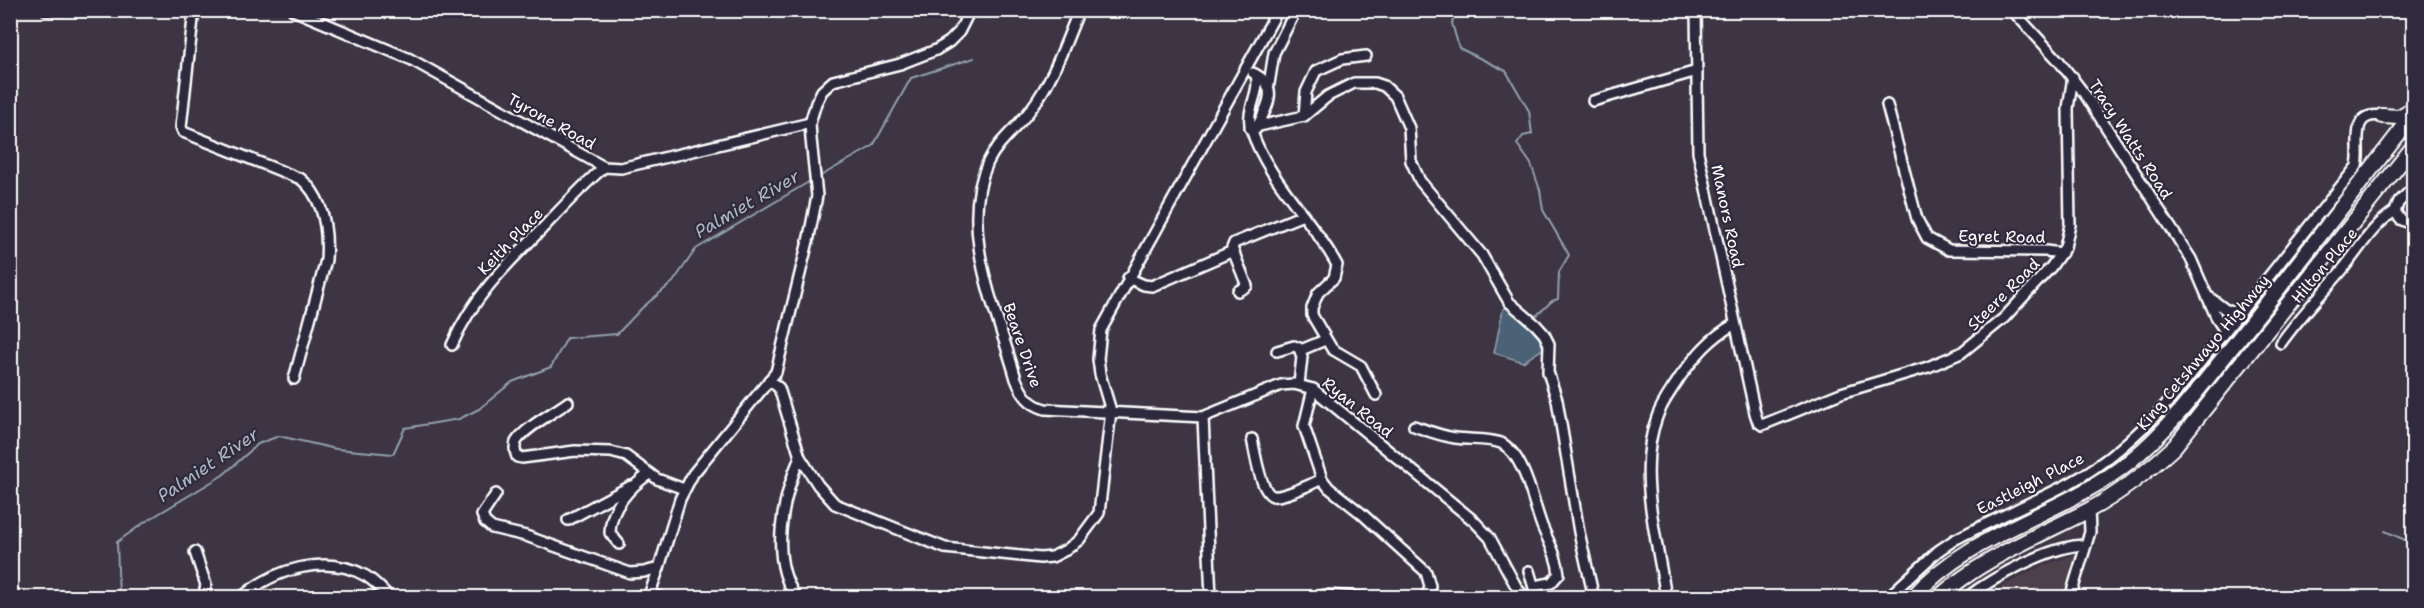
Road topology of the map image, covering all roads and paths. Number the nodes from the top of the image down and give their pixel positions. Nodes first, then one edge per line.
1 (46, 10) edge
2 (67, 10) edge
3 (194, 10) edge
4 (293, 10) edge
5 (970, 10) edge
6 (1079, 10) edge
7 (1278, 10) edge
8 (1296, 10) edge
9 (1696, 10) edge
10 (2012, 10) edge
11 (1366, 56) dead end
12 (1245, 70) junction
13 (1697, 70) junction
14 (1256, 75) junction
15 (2073, 77) junction
16 (1269, 84) junction
17 (1593, 101) dead end
18 (1887, 105) dead end
19 (2414, 109) edge
20 (2414, 114) edge
21 (1304, 116) junction
22 (2382, 116) junction
23 (810, 123) junction
24 (1254, 130) junction
25 (2390, 144) junction
26 (2414, 146) edge
27 (604, 167) junction
28 (2414, 187) edge
29 (2396, 211) junction
30 (1303, 214) junction
31 (2414, 225) edge
32 (1233, 251) junction
33 (2062, 253) junction
34 (1128, 278) junction
35 (1238, 291) dead end
36 (2208, 295) junction
37 (2242, 311) junction
38 (2217, 319) junction
39 (1735, 324) junction
40 (2224, 331) junction
41 (1325, 340) junction
42 (2281, 343) dead end
43 (452, 345) dead end
44 (2213, 345) junction
45 (1301, 350) junction
46 (1277, 351) dead end
47 (294, 378) dead end
48 (769, 380) junction
49 (1299, 384) junction
50 (1312, 389) junction
51 (1376, 395) dead end
52 (568, 402) dead end
53 (1111, 411) junction
54 (1203, 417) junction
55 (1760, 424) joint
56 (1414, 426) dead end
57 (1252, 439) dead end
58 (800, 457) junction
59 (649, 474) junction
60 (1322, 479) junction
61 (633, 484) junction
62 (684, 489) junction
63 (496, 494) dead end
64 (2089, 509) junction
65 (568, 520) dead end
66 (619, 544) dead end
67 (2086, 545) junction
68 (195, 552) dead end
69 (659, 568) junction
70 (1529, 571) dead end
71 (1534, 586) junction
72 (1666, 594) edge
73 (648, 596) edge
74 (203, 597) edge
75 (241, 597) edge
76 (390, 597) edge
77 (664, 597) edge
78 (797, 597) edge
79 (1211, 597) edge
80 (1310, 597) edge
81 (1371, 597) edge
82 (1427, 597) edge
83 (1525, 597) edge
84 (1537, 597) edge
85 (1554, 597) edge
86 (1568, 597) edge
87 (1594, 597) edge
88 (1887, 597) edge
89 (1912, 597) edge
90 (1938, 597) edge
91 (1966, 597) edge
92 (2070, 597) edge

1 - 2 street
3 - 47 street
4 - 27 street, Tyrone Road
5 - 23 street
6 - 53 street, Beare Drive
7 - 12 street
8 - 16 street
9 - 13 street, Manors Road
10 - 15 street, Tracy Watts Road
11 - 21 street
12 - 14 street
12 - 34 street
13 - 17 street
13 - 39 street, Manors Road
14 - 16 street
14 - 24 street
15 - 33 street, Steere Road
15 - 36 street, Tracy Watts Road
16 - 24 street
18 - 33 street, Egret Road
19 - 22 highway
20 - 25 highway, King Cetshwayo Highway
21 - 24 street
21 - 87 street
22 - 25 highway
22 - 37 street
23 - 27 street, Tyrone Road
23 - 48 street
24 - 30 street
25 - 89 highway, King Cetshwayo Highway
26 - 64 highway, King Cetshwayo Highway
27 - 43 street, Keith Place
28 - 29 street, Hilton Place
29 - 31 street
29 - 42 street, Hilton Place
30 - 32 street
30 - 41 street
32 - 34 street
32 - 35 street
33 - 55 street, Steere Road
34 - 53 street
36 - 37 street
36 - 38 street, Tracy Watts Road
37 - 40 street
38 - 40 street, Tracy Watts Road
38 - 44 street
39 - 55 street, Manors Road
39 - 72 street
40 - 44 street, Eastleigh Place
41 - 45 street
41 - 51 street
44 - 88 street, Eastleigh Place
45 - 46 street
45 - 49 street
48 - 58 street
48 - 62 street
49 - 50 street, Ryan Road
49 - 54 street, Ryan Road
50 - 60 street
50 - 83 street, Ryan Road
52 - 59 street
53 - 54 street, Ryan Road
53 - 58 street
54 - 79 street
56 - 71 street
57 - 60 street
58 - 78 street
59 - 61 street
59 - 62 street
60 - 82 street
61 - 65 street
61 - 66 street
62 - 69 street
63 - 69 street
64 - 67 street
64 - 90 highway, King Cetshwayo Highway
67 - 91 street
67 - 92 street
68 - 74 street
69 - 73 street
70 - 71 street
71 - 84 street
73 - 77 street
75 - 76 street
80 - 81 street
85 - 86 street

